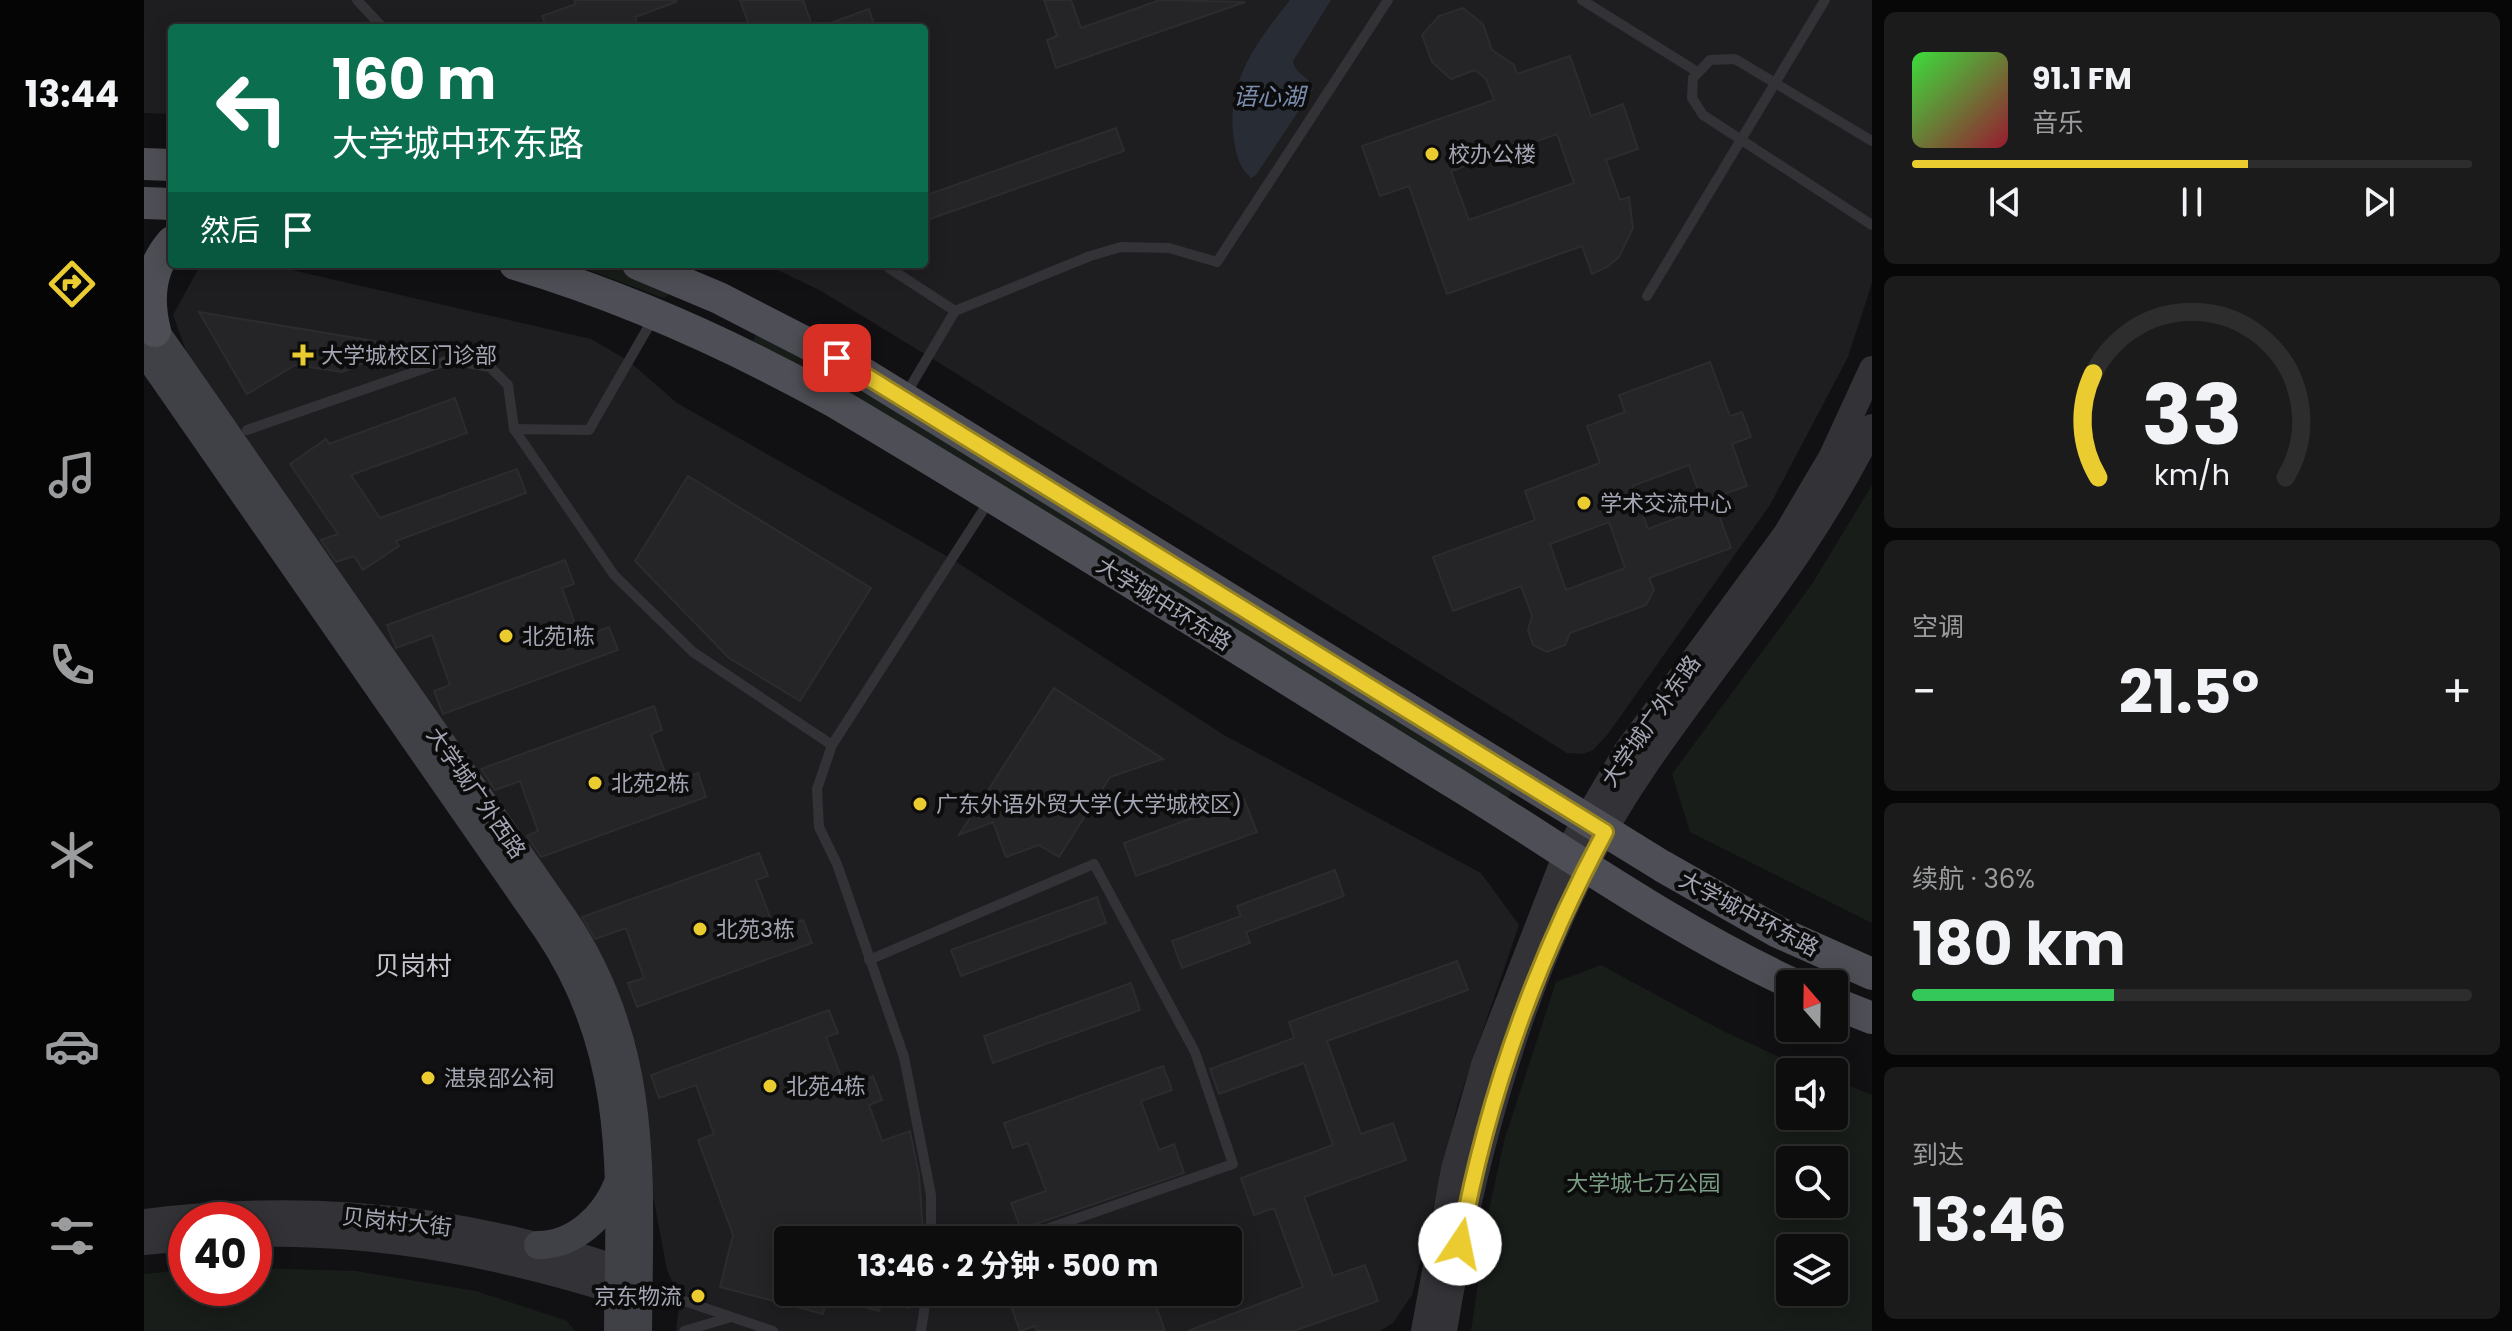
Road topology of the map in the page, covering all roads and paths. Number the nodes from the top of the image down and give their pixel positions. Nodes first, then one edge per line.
1 (357, 0) edge
2 (1388, 0) edge
3 (1582, 0) edge
4 (1825, 0) edge
5 (379, 24) edge
6 (1696, 71) junction
7 (1775, 83) junction
8 (1741, 140) junction
9 (1872, 141) edge
10 (144, 164) edge
11 (168, 165) edge
12 (144, 203) edge
13 (168, 204) edge
14 (1872, 225) edge
15 (168, 247) edge
16 (527, 268) edge
17 (648, 268) edge
18 (889, 268) edge
19 (687, 284) junction
20 (1647, 296) dead end
21 (955, 311) junction
22 (750, 313) junction
23 (662, 319) junction
24 (148, 332) edge
25 (733, 348) junction
26 (1872, 369) edge
27 (904, 397) junction
28 (1872, 427) edge
29 (514, 429) junction
30 (247, 430) dead end
31 (982, 512) dead end
32 (832, 745) junction
33 (1595, 826) junction
34 (1576, 861) junction
35 (869, 960) junction
36 (1872, 974) edge
37 (1776, 976) edge
38 (1848, 1009) edge
39 (1872, 1018) edge
40 (620, 1175) junction
41 (144, 1222) edge
42 (931, 1226) edge
43 (1055, 1226) edge
44 (272, 1235) edge
45 (168, 1240) edge
46 (144, 1242) edge
47 (538, 1245) junction
48 (625, 1282) junction
49 (925, 1306) edge
50 (736, 1318) junction
51 (1430, 1327) edge
52 (618, 1331) edge
53 (638, 1331) edge
54 (684, 1331) edge
55 (773, 1331) edge
56 (921, 1331) edge

1 - 5 lane
2 - 21 lane
3 - 6 lane
4 - 7 lane
6 - 7 lane
6 - 8 lane
7 - 8 lane
7 - 9 lane
8 - 14 lane
8 - 20 lane
10 - 11 main road
12 - 13 main road
15 - 24 main road
16 - 23 main road, 大学城中环东路
17 - 19 main road, 大学城中环东路
18 - 21 lane
19 - 22 main road, 大学城中环东路
19 - 23 main road
21 - 27 lane
22 - 25 main road
22 - 27 main road, 大学城中环东路
23 - 25 main road, 大学城中环东路
23 - 29 lane
24 - 40 main road, 大学城广外西路
24 - 48 main road, 大学城广外西路
25 - 34 main road, 大学城中环东路
26 - 33 street, 大学城广外东路
27 - 33 main road, 大学城中环东路
28 - 33 street, 大学城广外东路
29 - 30 lane
29 - 32 lane
31 - 32 lane
32 - 35 lane
33 - 34 street, 大学城广外东路
33 - 36 main road, 大学城中环东路
34 - 37 main road, 大学城中环东路
34 - 51 street, 大学城广外东路
35 - 42 lane
35 - 43 lane
38 - 39 main road
40 - 47 main road
40 - 48 main road, 大学城广外西路
41 - 47 street, 贝岗村大街
44 - 48 street, 贝岗村大街
45 - 46 street
47 - 48 street, 贝岗村大街
48 - 50 lane, 贝岗村大街
48 - 52 main road, 大学城广外西路
48 - 53 main road, 大学城广外西路
49 - 56 lane
50 - 54 lane
50 - 55 lane, 贝岗村大街

